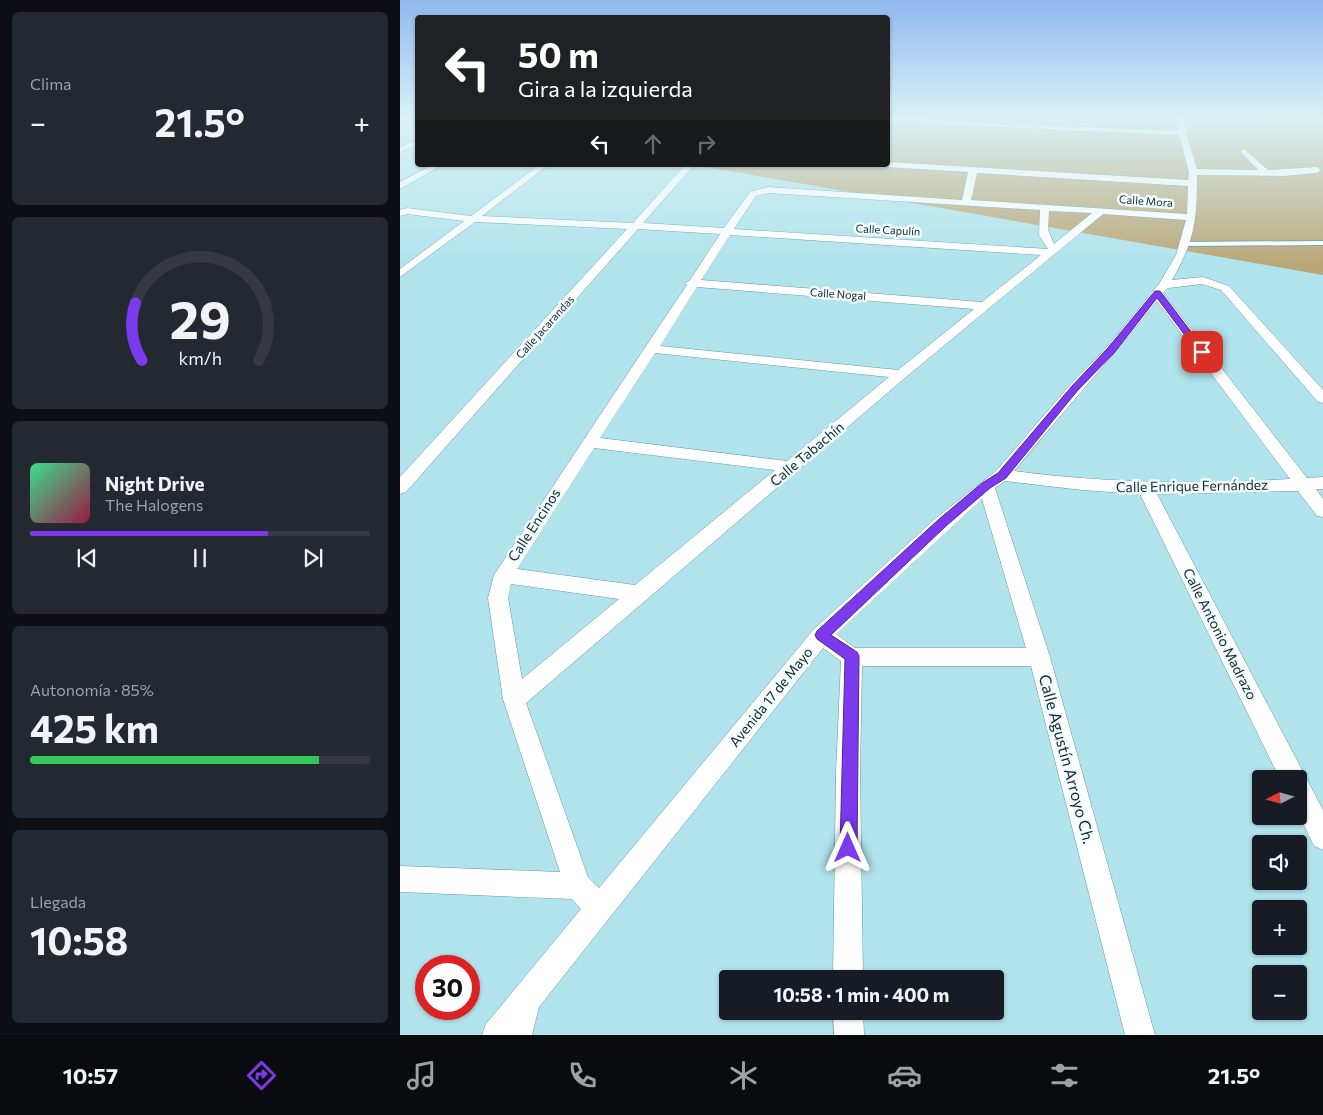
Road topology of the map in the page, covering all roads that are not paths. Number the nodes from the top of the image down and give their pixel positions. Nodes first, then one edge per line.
1 (434, 167) edge
2 (541, 167) edge
3 (688, 167) edge
4 (953, 167) edge
5 (1192, 167) edge
6 (1261, 167) edge
7 (973, 168) junction
8 (1317, 170) dead end
9 (1193, 172) junction
10 (1266, 172) junction
11 (1191, 183) junction
12 (400, 186) edge
13 (768, 190) joint
14 (966, 202) junction
15 (1046, 206) junction
16 (1102, 210) junction
17 (402, 211) edge
18 (1192, 217) junction
19 (474, 219) junction
20 (636, 226) junction
21 (726, 233) junction
22 (1323, 243) edge
23 (1184, 244) junction
24 (1052, 251) junction
25 (400, 274) edge
26 (691, 283) junction
27 (1160, 289) junction
28 (985, 306) junction
29 (651, 349) junction
30 (901, 374) junction
31 (1323, 399) edge
32 (588, 442) junction
33 (792, 467) junction
34 (994, 480) junction
35 (1323, 483) edge
36 (1303, 484) junction
37 (400, 488) edge
38 (1146, 489) junction
39 (1323, 511) edge
40 (503, 574) junction
41 (640, 594) junction
42 (821, 635) junction
43 (852, 656) junction
44 (1039, 657) junction
45 (514, 699) junction
46 (1289, 770) edge
47 (1308, 807) edge
48 (1323, 837) edge
49 (400, 879) edge
50 (578, 886) junction
51 (599, 908) junction
52 (848, 970) edge
53 (525, 1002) junction
54 (848, 1020) edge
55 (497, 1035) edge
56 (517, 1035) edge
57 (849, 1035) edge
58 (1140, 1035) edge

1 - 12 street
2 - 19 street
3 - 20 street, Calle Jacarandas
4 - 7 street
5 - 9 street
6 - 10 street
7 - 11 street
7 - 14 street
8 - 10 street
9 - 10 street
9 - 11 street, Avenida 17 de Mayo
11 - 18 street, Avenida 17 de Mayo
13 - 14 street, Calle Mora
13 - 21 street, Calle Encinos
14 - 15 street, Calle Mora
15 - 16 street, Calle Mora
15 - 24 street
16 - 18 street, Calle Mora
16 - 24 street, Calle Tabachín
17 - 19 street, Calle Capulín
18 - 23 street, Avenida 17 de Mayo
19 - 20 street, Calle Capulín
19 - 25 street
20 - 21 street, Calle Capulín
20 - 37 street, Calle Jacarandas
21 - 24 street, Calle Capulín
21 - 26 street, Calle Encinos
22 - 23 lane
23 - 27 street, Avenida 17 de Mayo
24 - 28 street, Calle Tabachín
26 - 28 street, Calle Nogal
26 - 29 street, Calle Encinos
27 - 31 street
27 - 34 street, Avenida 17 de Mayo
27 - 36 street
28 - 30 street, Calle Tabachín
29 - 30 street
29 - 32 street, Calle Encinos
30 - 33 street, Calle Tabachín
32 - 33 street
32 - 40 street, Calle Encinos
33 - 41 street, Calle Tabachín
34 - 38 street, Calle Enrique Fernández
34 - 42 street, Avenida 17 de Mayo
34 - 44 street, Calle Agustín Arroyo Ch.
35 - 36 street, Calle Enrique Fernández
36 - 38 street, Calle Enrique Fernández
36 - 39 street
38 - 46 street, Calle Antonio Madrazo
40 - 41 street
40 - 45 street, Calle Encinos
41 - 45 street, Calle Tabachín
42 - 43 street
42 - 51 street, Avenida 17 de Mayo
43 - 44 street
43 - 52 street
44 - 58 street, Calle Agustín Arroyo Ch.
45 - 50 street, Calle Encinos
47 - 48 street
49 - 50 street
50 - 51 street, Calle Encinos
51 - 53 street, Avenida 17 de Mayo
53 - 55 street, Avenida 17 de Mayo
53 - 56 street
54 - 57 street

